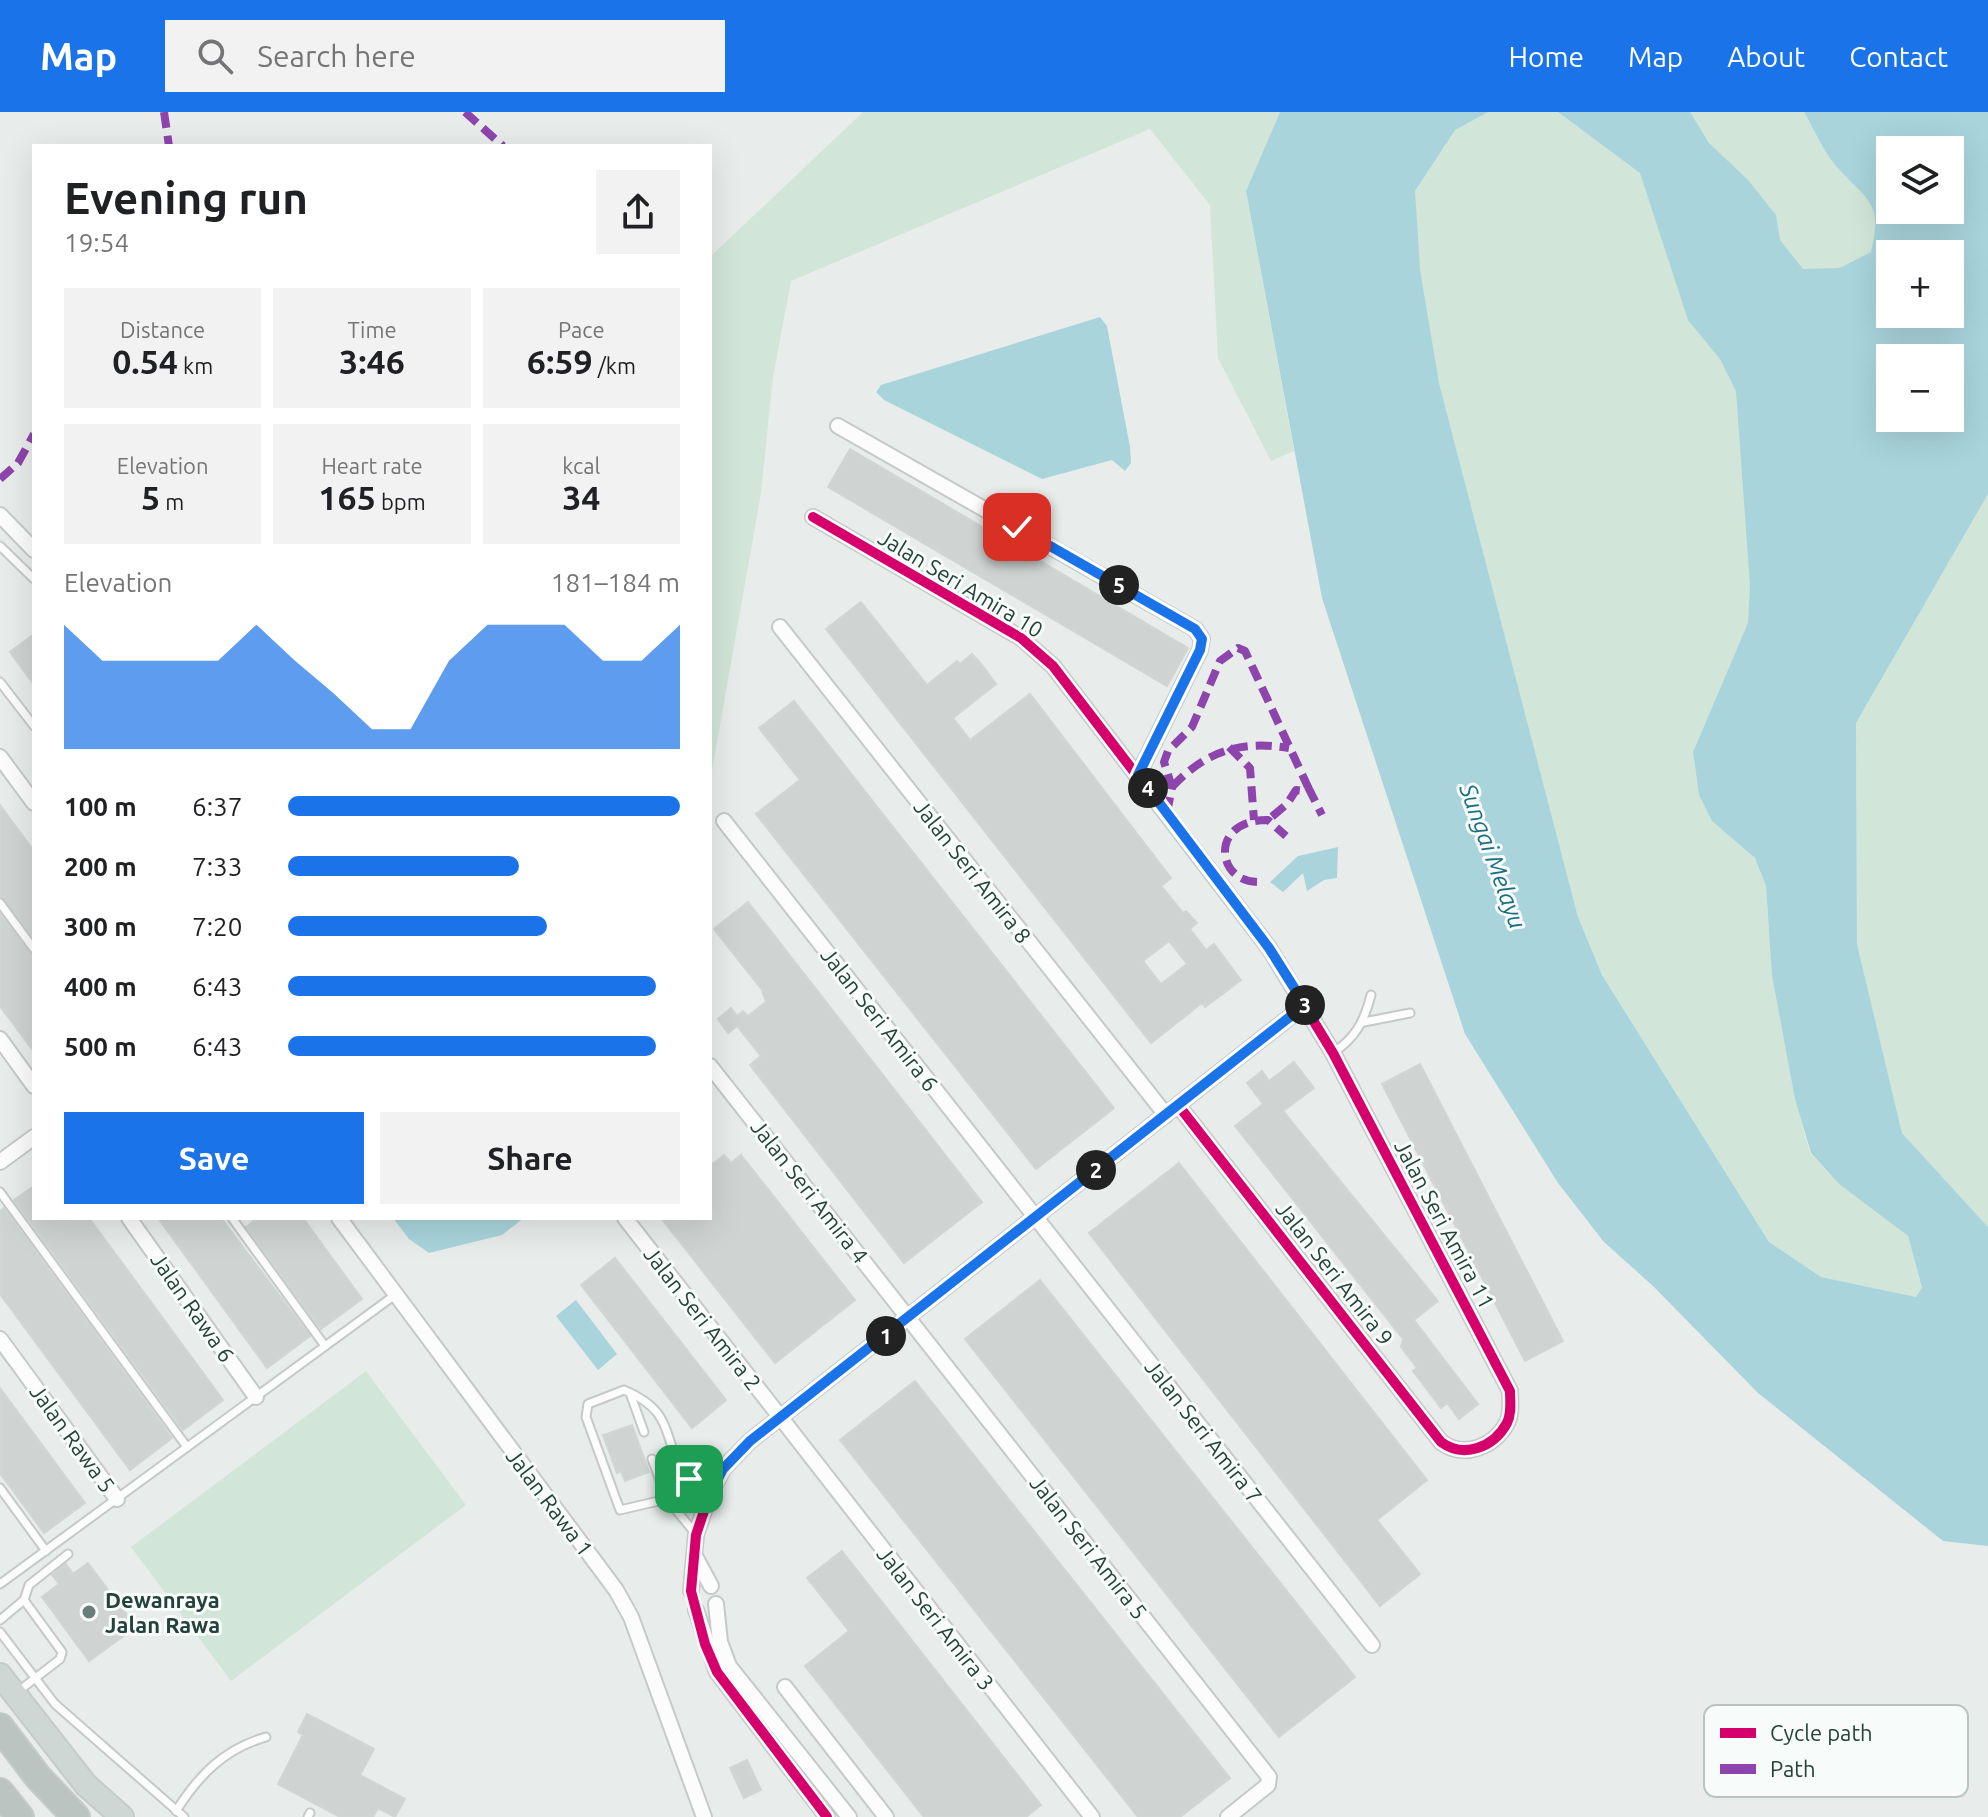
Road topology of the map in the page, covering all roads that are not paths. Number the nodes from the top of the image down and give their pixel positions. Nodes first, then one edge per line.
1 (838, 426) dead end
2 (0, 515) edge
3 (813, 517) dead end
4 (0, 546) edge
5 (32, 548) edge
6 (32, 577) edge
7 (780, 627) dead end
8 (0, 682) edge
9 (32, 723) edge
10 (0, 757) edge
11 (1138, 775) junction
12 (32, 800) edge
13 (724, 821) dead end
14 (0, 903) edge
15 (32, 946) edge
16 (1371, 995) dead end
17 (1305, 1005) junction
18 (1410, 1013) dead end
19 (1364, 1022) junction
20 (0, 1039) edge
21 (1333, 1053) junction
22 (712, 1069) edge
23 (32, 1083) edge
24 (1178, 1105) junction
25 (1166, 1115) junction
26 (32, 1138) edge
27 (0, 1162) edge
28 (0, 1192) edge
29 (1036, 1217) junction
30 (130, 1220) edge
31 (233, 1220) edge
32 (340, 1220) edge
33 (627, 1220) edge
34 (395, 1295) junction
35 (910, 1317) junction
36 (0, 1339) edge
37 (325, 1346) junction
38 (630, 1393) junction
39 (256, 1397) junction
40 (780, 1419) junction
41 (644, 1432) dead end
42 (187, 1447) junction
43 (1469, 1452) joint
44 (652, 1459) dead end
45 (0, 1488) edge
46 (709, 1496) junction
47 (117, 1499) junction
48 (667, 1499) junction
49 (696, 1535) junction
50 (46, 1551) junction
51 (68, 1554) dead end
52 (696, 1558) junction
53 (0, 1584) edge
54 (711, 1586) dead end
55 (691, 1591) dead end
56 (24, 1600) junction
57 (716, 1604) dead end
58 (696, 1610) dead end
59 (0, 1620) edge
60 (718, 1622) junction
61 (701, 1625) junction
62 (0, 1632) edge
63 (1372, 1645) dead end
64 (0, 1675) edge
65 (34, 1679) junction
66 (785, 1687) dead end
67 (14, 1694) junction
68 (0, 1727) edge
69 (266, 1737) dead end
70 (0, 1792) edge
71 (176, 1811) junction
72 (20, 1817) edge
73 (76, 1817) edge
74 (122, 1817) edge
75 (184, 1817) edge
76 (704, 1817) edge
77 (827, 1817) edge
78 (849, 1817) edge
79 (886, 1817) edge
80 (1092, 1817) edge
81 (1228, 1817) edge

1 - 11 street
2 - 5 street
3 - 11 street, Jalan Seri Amira 10
4 - 6 lane
7 - 25 street, Jalan Seri Amira 8
8 - 9 lane
10 - 12 street
11 - 17 street, Jalan Seri Amira 10
13 - 29 street, Jalan Seri Amira 6
14 - 15 lane
16 - 19 lane
17 - 21 street, Jalan Seri Amira 11
17 - 24 street
18 - 19 lane
19 - 21 lane
20 - 23 street
21 - 43 street, Jalan Seri Amira 11
22 - 35 street, Jalan Seri Amira 4
24 - 25 street
24 - 43 street, Jalan Seri Amira 9
25 - 29 street
26 - 27 street
28 - 42 lane
29 - 35 street
29 - 63 street, Jalan Seri Amira 7
30 - 39 street, Jalan Rawa 6
31 - 37 lane
32 - 34 street, Jalan Rawa 1
33 - 40 street, Jalan Seri Amira 2
34 - 37 lane
34 - 76 street, Jalan Rawa 1
35 - 40 street
35 - 81 street, Jalan Seri Amira 5
36 - 47 street, Jalan Rawa 5
37 - 39 lane
38 - 41 lane
38 - 46 lane
38 - 48 lane
39 - 42 lane
40 - 46 street
40 - 80 street, Jalan Seri Amira 3
42 - 47 lane
44 - 48 lane
45 - 50 lane
46 - 49 street
47 - 50 lane
48 - 49 lane
49 - 52 street
50 - 53 lane
51 - 56 lane
52 - 54 street
52 - 55 street
56 - 59 lane
56 - 65 lane
57 - 60 street
58 - 61 street
60 - 61 street
60 - 78 street
61 - 77 street
62 - 65 lane
64 - 67 main road
65 - 67 lane
65 - 71 lane
66 - 79 street
67 - 74 main road
68 - 73 highway
69 - 71 lane
70 - 72 highway
71 - 75 lane

